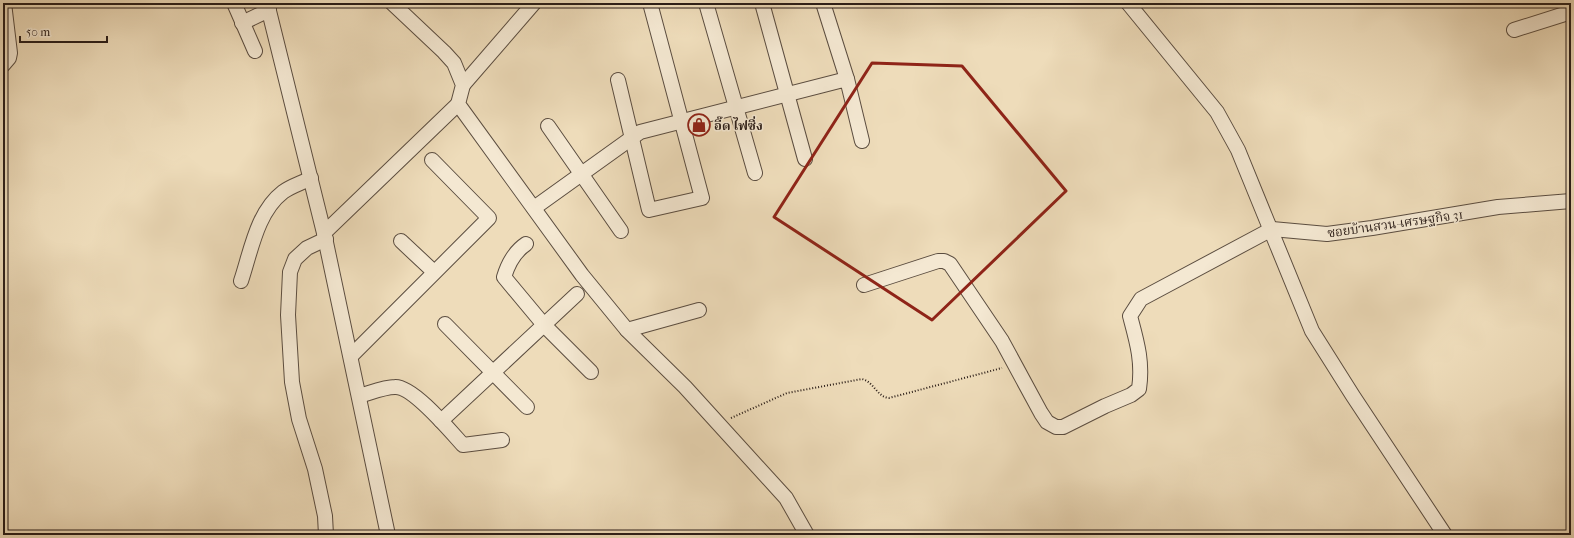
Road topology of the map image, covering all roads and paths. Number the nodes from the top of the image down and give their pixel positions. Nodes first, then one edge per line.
1 (4, 3) edge
2 (234, 3) edge
3 (392, 3) edge
4 (534, 3) edge
5 (650, 3) edge
6 (706, 3) edge
7 (762, 3) edge
8 (823, 3) edge
9 (1128, 3) edge
10 (268, 7) edge
11 (1571, 12) edge
12 (242, 23) junction
13 (1514, 30) dead end
14 (255, 51) dead end
15 (3, 65) edge
16 (847, 79) junction
17 (618, 80) dead end
18 (463, 85) junction
19 (788, 95) junction
20 (458, 104) junction
21 (737, 108) junction
22 (682, 122) junction
23 (548, 126) dead end
24 (631, 139) junction
25 (862, 141) dead end
26 (805, 159) dead end
27 (432, 160) dead end
28 (755, 173) dead end
29 (582, 174) junction
30 (311, 178) junction
31 (1571, 201) edge
32 (534, 208) junction
33 (1272, 229) junction
34 (620, 231) dead end
35 (325, 236) junction
36 (401, 241) dead end
37 (526, 244) dead end
38 (434, 272) junction
39 (241, 281) dead end
40 (864, 285) dead end
41 (577, 294) dead end
42 (699, 310) dead end
43 (445, 324) dead end
44 (544, 325) junction
45 (627, 330) junction
46 (351, 356) junction
47 (1014, 364) junction
48 (494, 372) junction
49 (591, 372) dead end
50 (359, 396) junction
51 (527, 407) dead end
52 (441, 421) junction
53 (719, 423) junction
54 (502, 440) dead end
55 (326, 535) edge
56 (388, 535) edge
57 (807, 535) edge
58 (1445, 535) edge

1 - 15 street
2 - 12 street
3 - 18 street
4 - 18 street
5 - 22 street
6 - 21 street
7 - 19 street
8 - 16 street
9 - 33 street
10 - 12 street
10 - 30 street
11 - 13 street
12 - 14 street
16 - 19 street
16 - 25 street
17 - 24 street
18 - 20 street
19 - 21 street
19 - 26 street
20 - 32 street
20 - 35 street
21 - 22 street
21 - 28 street
22 - 24 street
22 - 24 street
23 - 29 street
24 - 29 street
27 - 38 street
29 - 32 street
29 - 34 street
30 - 35 street
30 - 39 street
31 - 33 street, ซอยบ้านสวน-เศรษฐกิจ 31
32 - 45 street
33 - 47 street
33 - 58 street
35 - 46 street
35 - 55 street
36 - 38 street
37 - 44 street
38 - 46 street
40 - 47 street
41 - 44 street
42 - 45 street
43 - 48 street
44 - 48 street
44 - 49 street
45 - 53 street
46 - 50 street
47 - 53 path
48 - 51 street
48 - 52 street
50 - 52 street
50 - 56 street
52 - 54 street
53 - 57 street

